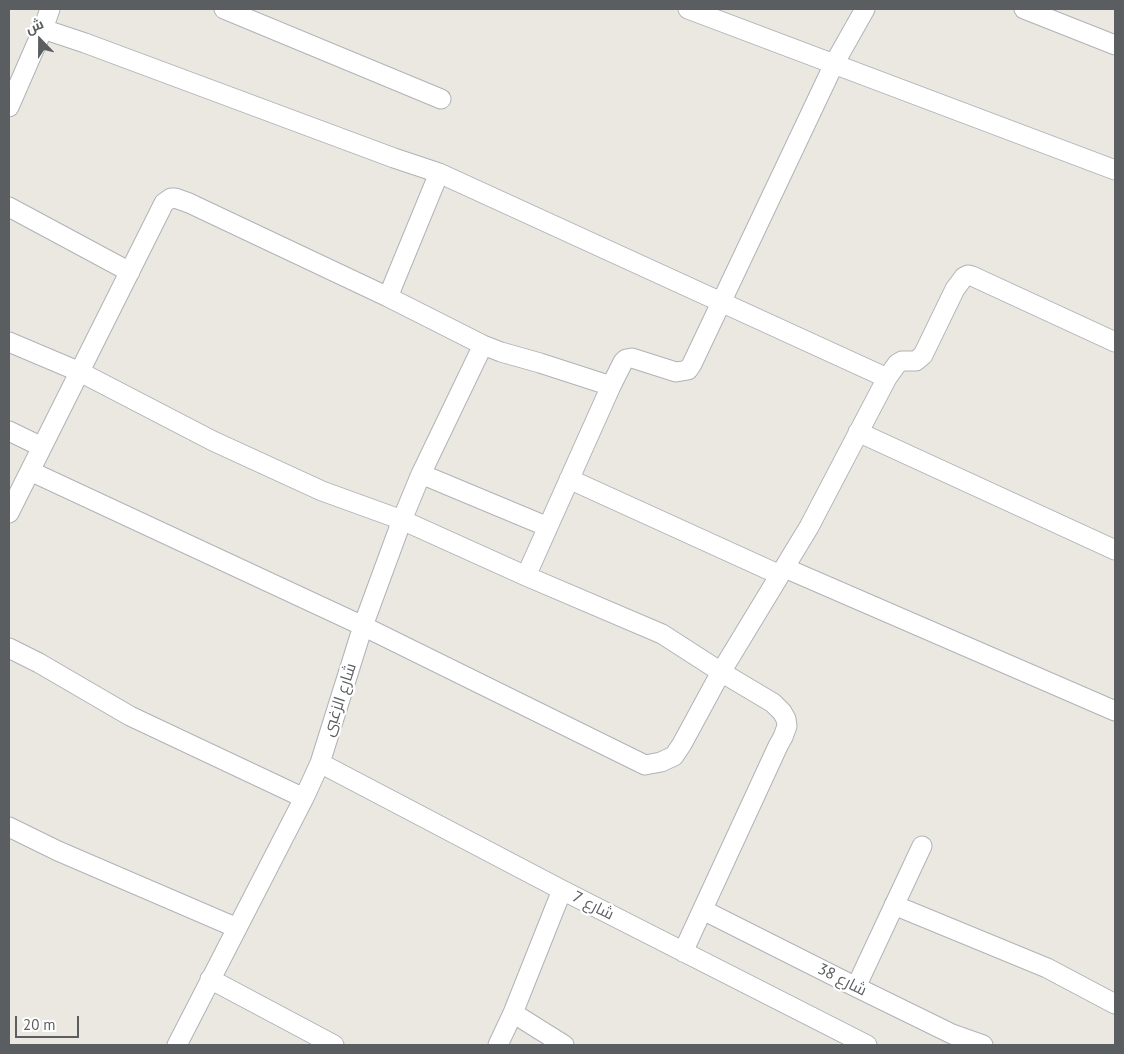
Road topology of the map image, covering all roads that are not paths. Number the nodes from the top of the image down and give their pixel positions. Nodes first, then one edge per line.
1 (50, 9) edge
2 (224, 9) edge
3 (688, 9) edge
4 (1024, 9) edge
5 (861, 10) edge
6 (43, 29) junction
7 (1115, 45) edge
8 (834, 64) junction
9 (441, 99) dead end
10 (9, 107) edge
11 (1115, 170) edge
12 (439, 173) junction
13 (9, 207) edge
14 (130, 272) junction
15 (388, 298) junction
16 (720, 302) junction
17 (9, 342) edge
18 (1115, 342) edge
19 (483, 345) junction
20 (80, 372) junction
21 (887, 378) junction
22 (611, 386) junction
23 (9, 431) edge
24 (858, 432) junction
25 (42, 447) junction
26 (30, 471) junction
27 (421, 474) junction
28 (569, 479) junction
29 (9, 512) edge
30 (402, 520) junction
31 (548, 527) junction
32 (1115, 550) edge
33 (782, 571) junction
34 (526, 576) junction
35 (363, 626) junction
36 (9, 648) edge
37 (721, 672) junction
38 (1115, 711) edge
39 (320, 762) junction
40 (304, 798) junction
41 (9, 827) edge
42 (922, 846) dead end
43 (562, 890) junction
44 (894, 905) junction
45 (703, 910) junction
46 (237, 928) junction
47 (683, 952) junction
48 (210, 979) junction
49 (856, 987) junction
50 (1115, 1004) edge
51 (513, 1013) junction
52 (177, 1045) edge
53 (334, 1045) edge
54 (498, 1045) edge
55 (564, 1045) edge
56 (867, 1045) edge
57 (983, 1045) edge

1 - 6 street
2 - 9 street
3 - 8 street
4 - 7 street
5 - 8 street
6 - 10 street
6 - 12 street
8 - 11 street
8 - 16 street
12 - 15 street
12 - 16 street
13 - 14 street
14 - 15 street
14 - 20 street
15 - 19 street
16 - 21 street
16 - 22 street
17 - 20 street
18 - 21 street
19 - 22 street
19 - 27 street, شارع الزغبى
20 - 25 street
20 - 30 street
21 - 24 street
22 - 28 street
23 - 25 street
24 - 32 street
24 - 33 street
25 - 26 street
26 - 29 street
26 - 35 street
27 - 30 street, شارع الزغبى
27 - 31 street
28 - 31 street
28 - 33 street
30 - 34 street
30 - 35 street, شارع الزغبى
31 - 34 street
33 - 37 street
33 - 38 street
34 - 37 street
35 - 37 street
35 - 39 street, شارع الزغبى
36 - 40 street
37 - 45 street
39 - 40 street, شارع الزغبى
39 - 43 street, شارع 7
40 - 46 street, شارع الزغبى
41 - 46 street
42 - 44 street
43 - 47 street, شارع 7
43 - 51 street
44 - 49 street
44 - 50 street
45 - 47 street
45 - 49 street, شارع 38
46 - 48 street, شارع الزغبى
47 - 56 street, شارع 7
48 - 52 street, شارع الزغبى
48 - 53 street
49 - 57 street, شارع 38
51 - 54 street
51 - 55 street

